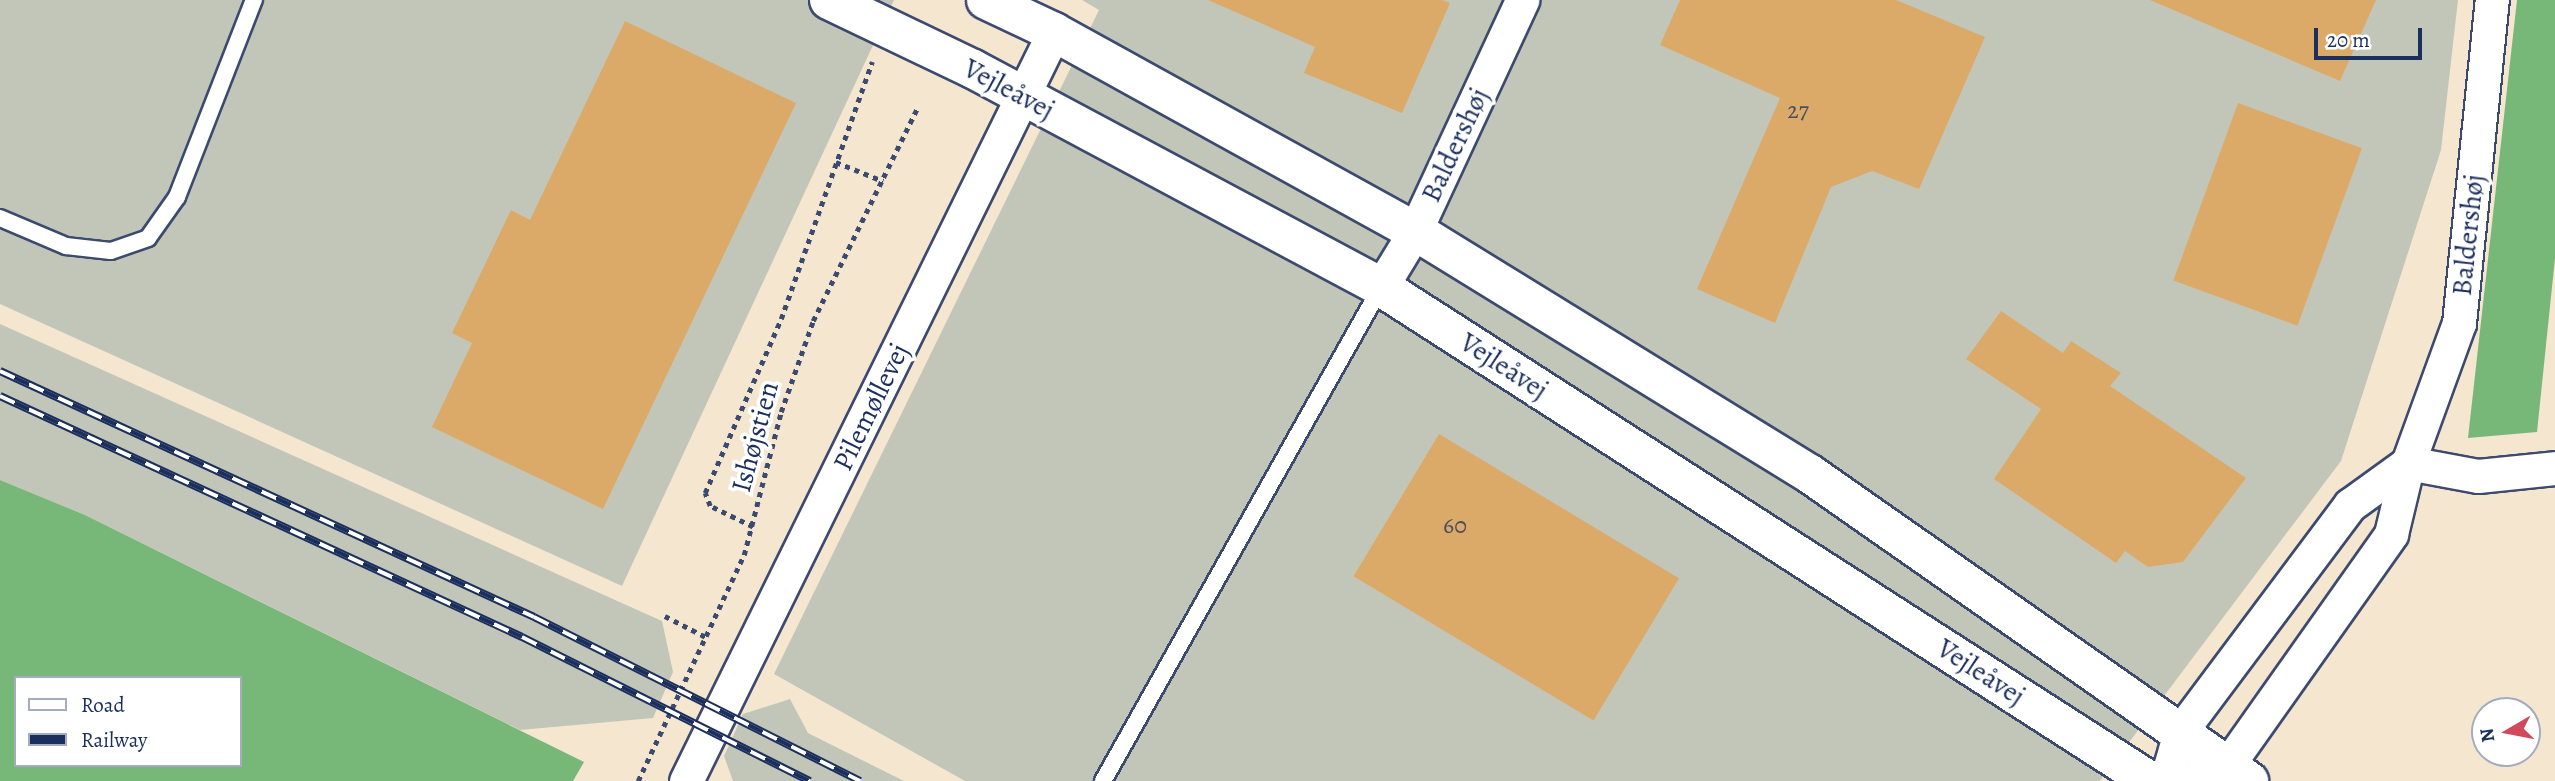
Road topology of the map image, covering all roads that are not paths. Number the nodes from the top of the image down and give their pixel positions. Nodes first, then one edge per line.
1 (254, 0) edge
2 (829, 0) edge
3 (986, 0) edge
4 (1522, 0) edge
5 (2492, 0) edge
6 (1054, 32) junction
7 (1025, 97) junction
8 (0, 218) edge
9 (1416, 230) junction
10 (1381, 287) junction
11 (2408, 463) junction
12 (2555, 468) edge
13 (2180, 732) junction
14 (2238, 773) edge
15 (686, 781) edge
16 (1104, 781) edge
17 (2150, 781) edge
18 (2166, 781) edge
19 (2186, 781) edge

1 - 8 lane
2 - 7 street, Vejleåvej
3 - 6 street
4 - 9 street, Baldershøj
5 - 11 street, Baldershøj
6 - 7 street, Pilemøllevej
6 - 9 street
7 - 10 street, Vejleåvej
7 - 15 street, Pilemøllevej
9 - 10 street, Baldershøj
9 - 13 street
10 - 16 lane
10 - 17 street, Vejleåvej
11 - 12 street
11 - 13 street
11 - 14 street, Baldershøj
13 - 14 street
13 - 18 street
14 - 19 street

